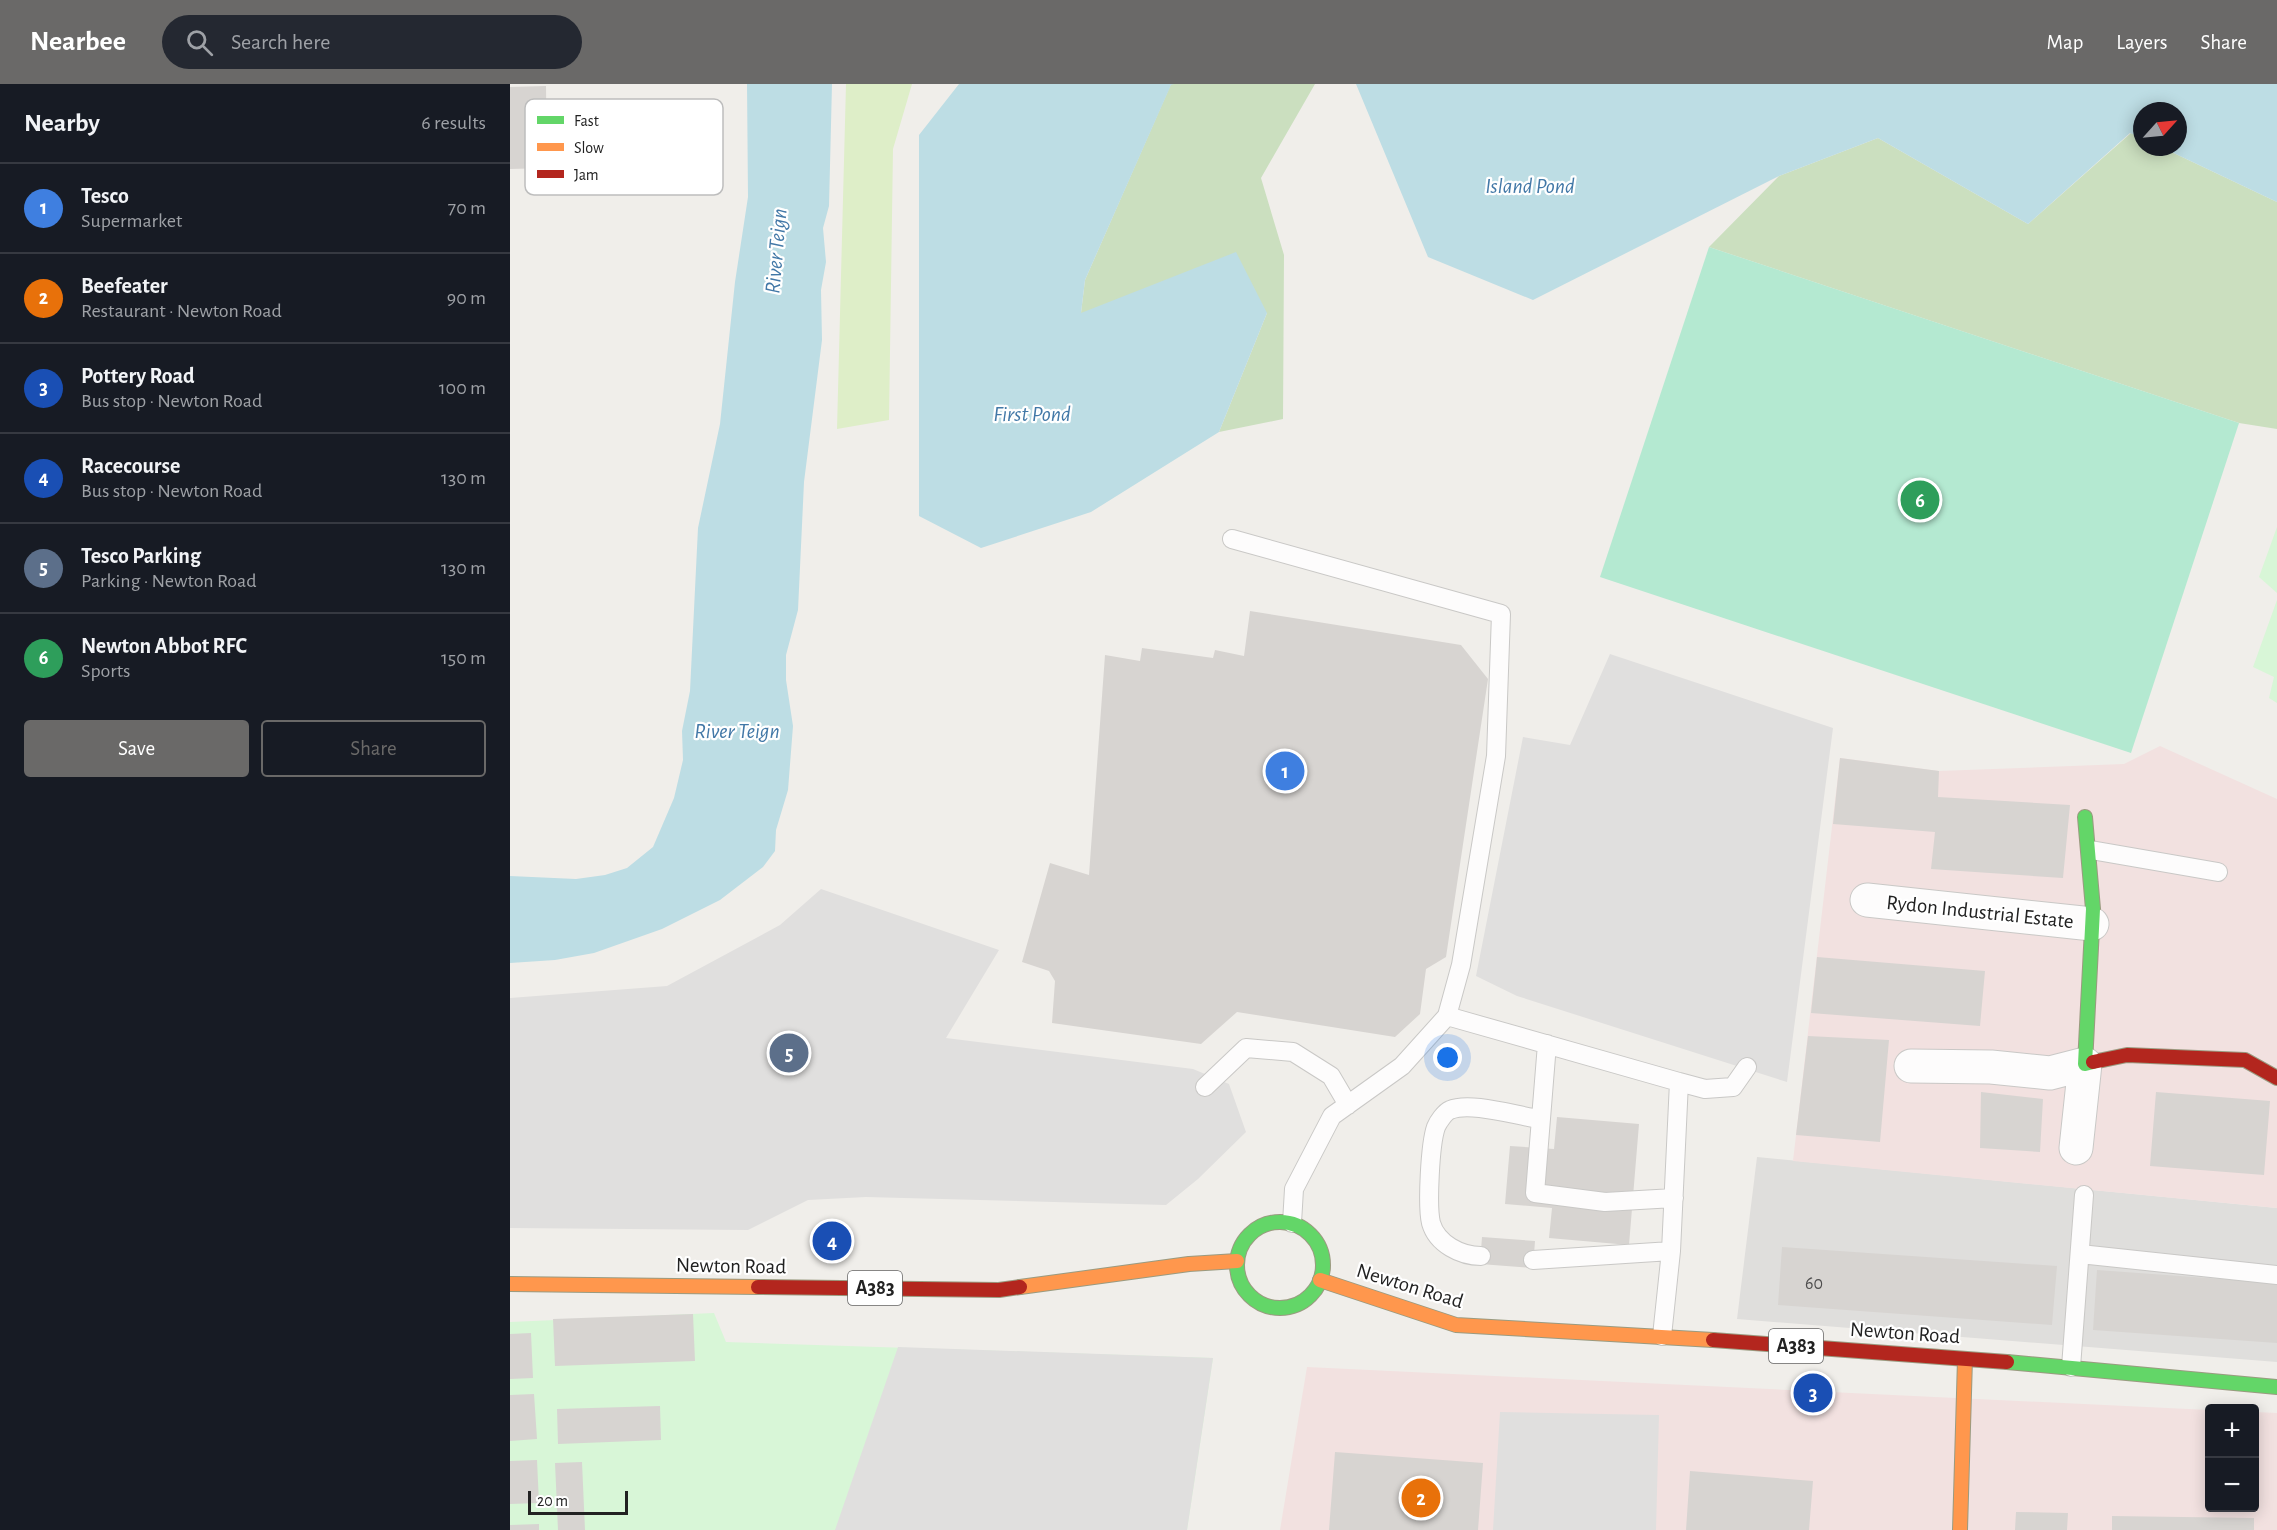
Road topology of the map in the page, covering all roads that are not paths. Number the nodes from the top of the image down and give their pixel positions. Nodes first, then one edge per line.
1 (1232, 539) dead end
2 (2085, 818) dead end
3 (2091, 850) junction
4 (2218, 872) dead end
5 (1867, 900) dead end
6 (2092, 924) junction
7 (1447, 1016) junction
8 (1547, 1044) junction
9 (2085, 1064) junction
10 (1911, 1066) dead end
11 (1747, 1067) dead end
12 (2277, 1078) edge
13 (1679, 1083) junction
14 (1205, 1088) dead end
15 (1348, 1105) junction
16 (1540, 1119) junction
17 (2076, 1148) dead end
18 (2084, 1195) dead end
19 (1674, 1198) junction
20 (1292, 1223) junction
21 (1671, 1251) junction
22 (2080, 1254) junction
23 (1481, 1256) dead end
24 (1533, 1260) dead end
25 (1237, 1261) junction
26 (2277, 1275) edge
27 (1320, 1280) junction
28 (510, 1284) edge
29 (1662, 1336) junction
30 (1965, 1359) junction
31 (2071, 1367) junction
32 (2277, 1387) edge
33 (1960, 1530) edge

1 - 7 lane
2 - 3 main road, Rydon Industrial Estate
3 - 4 lane
3 - 6 main road, Rydon Industrial Estate
5 - 6 street, Rydon Industrial Estate
6 - 9 main road, Rydon Industrial Estate
7 - 8 lane
7 - 15 lane
8 - 13 lane
8 - 16 lane
9 - 10 street
9 - 12 main road
9 - 17 street, Rydon Industrial Estate
11 - 13 lane
13 - 19 lane
14 - 15 lane
15 - 20 lane
16 - 19 lane
16 - 23 lane
18 - 22 lane
19 - 21 lane
20 - 25 main road
20 - 27 main road
21 - 24 lane
21 - 29 lane
22 - 26 lane
22 - 31 lane
25 - 27 main road
25 - 28 main road, Newton Road / A383
27 - 29 main road, Newton Road / A383
29 - 30 main road, Newton Road / A383
30 - 31 main road, Newton Road / A383
30 - 33 main road
31 - 32 main road, Newton Road / A383

